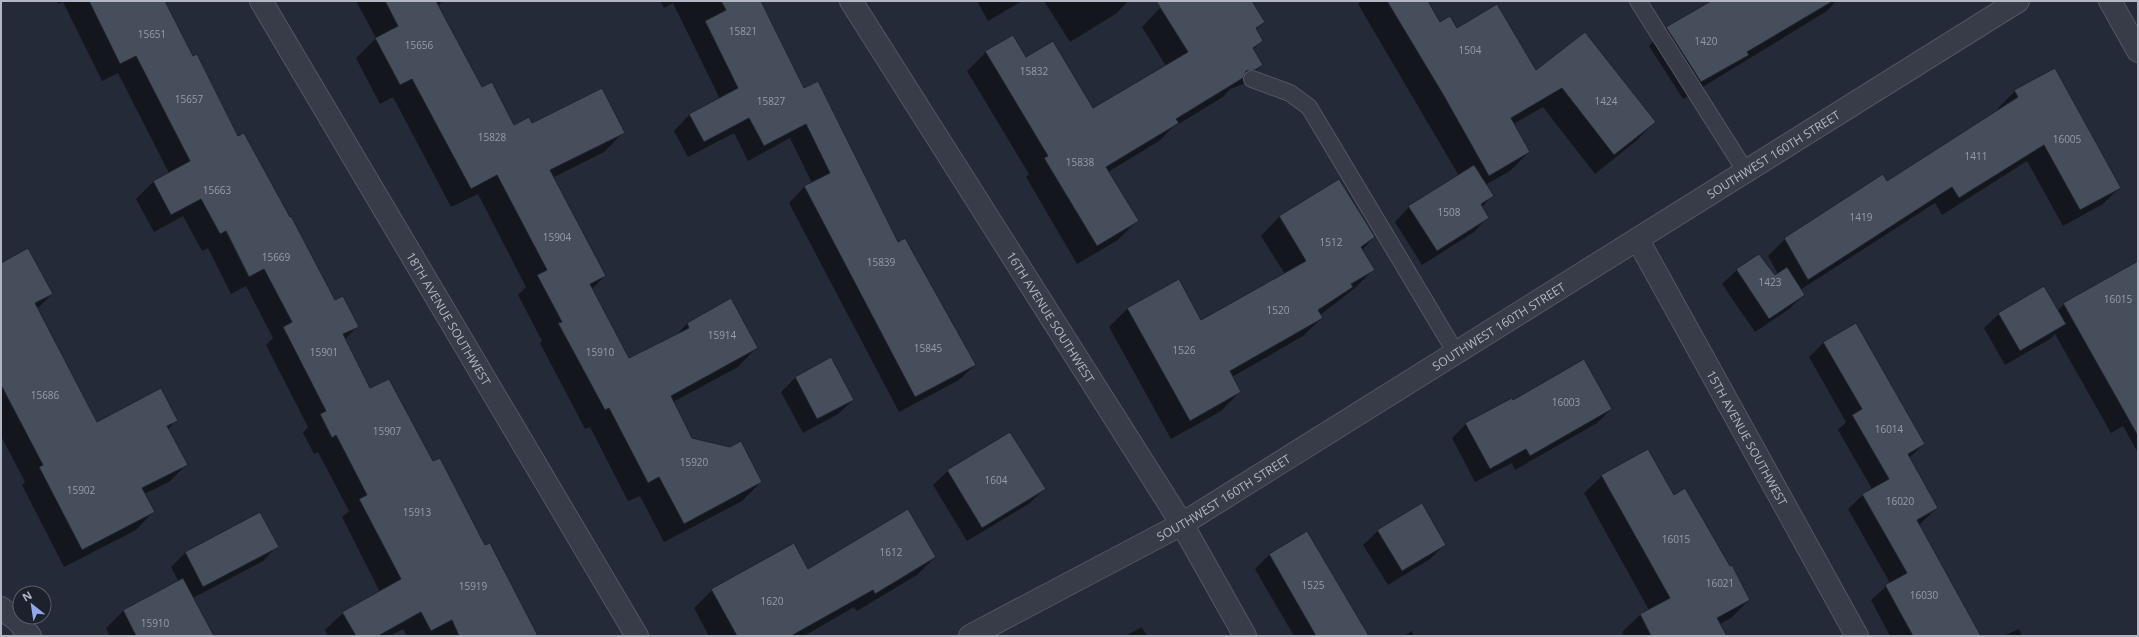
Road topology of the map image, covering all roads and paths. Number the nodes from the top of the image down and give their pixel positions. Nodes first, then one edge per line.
1 (261, 1) edge
2 (851, 1) edge
3 (1638, 1) edge
4 (2018, 1) edge
5 (2110, 1) edge
6 (2138, 51) edge
7 (1252, 79) dead end
8 (1746, 172) junction
9 (1638, 240) junction
10 (1456, 353) junction
11 (1182, 524) junction
12 (1, 608) edge
13 (30, 636) edge
14 (637, 636) edge
15 (970, 636) edge
16 (1245, 636) edge
17 (1857, 636) edge

1 - 14 street, 18TH AVENUE SOUTHWEST
2 - 11 street, 16TH AVENUE SOUTHWEST
3 - 8 lane
4 - 8 street, SOUTHWEST 160TH STREET
5 - 6 street
7 - 10 lane
8 - 9 street, SOUTHWEST 160TH STREET
9 - 10 street, SOUTHWEST 160TH STREET
9 - 17 street, 15TH AVENUE SOUTHWEST
10 - 11 street, SOUTHWEST 160TH STREET
11 - 15 street, SOUTHWEST 160TH STREET
11 - 16 street, 16TH AVENUE SOUTHWEST
12 - 13 street

